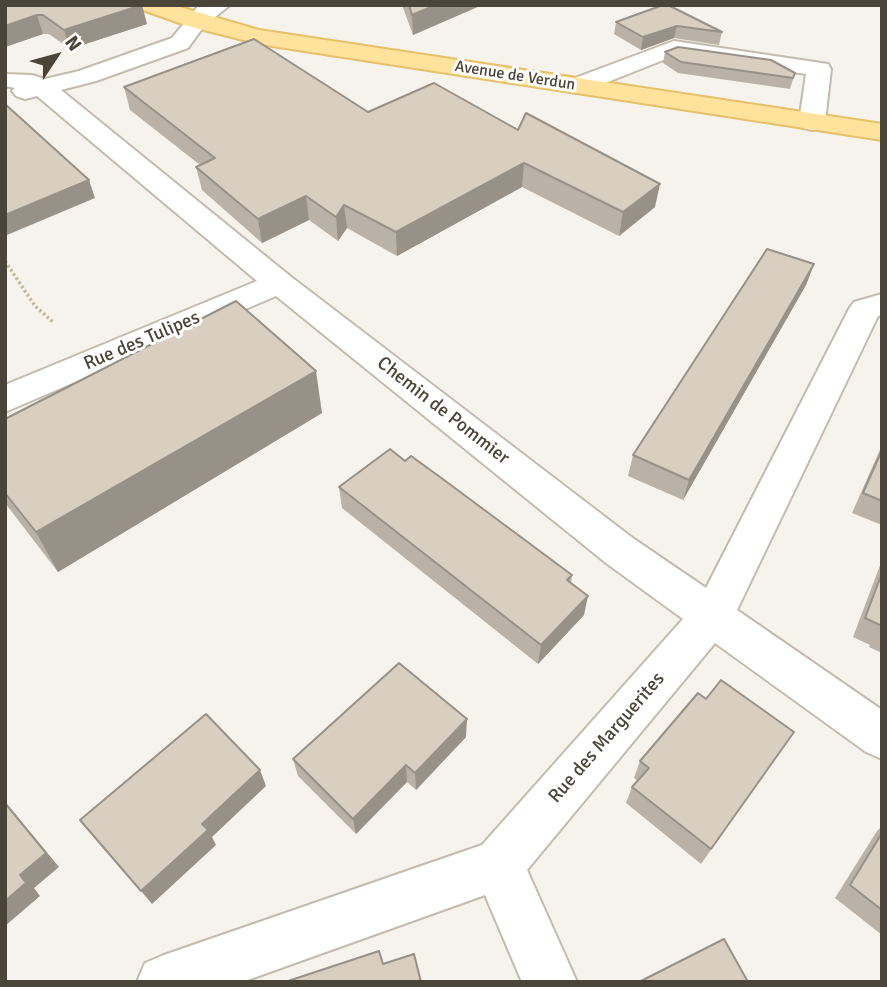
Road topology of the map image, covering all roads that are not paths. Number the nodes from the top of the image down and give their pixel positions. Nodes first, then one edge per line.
1 (152, 5) edge
2 (219, 5) edge
3 (196, 21) junction
4 (16, 86) edge
5 (576, 86) junction
6 (812, 122) junction
7 (882, 132) edge
8 (279, 283) junction
9 (882, 304) edge
10 (5, 399) edge
11 (709, 616) junction
12 (882, 737) edge
13 (498, 865) junction
14 (164, 982) edge
15 (550, 982) edge

1 - 3 main road, Avenue de Verdun
2 - 3 street
3 - 4 street
3 - 5 main road, Avenue de Verdun
4 - 8 street, Chemin de Pommier
5 - 6 main road, Avenue de Verdun
5 - 6 street
6 - 7 main road, Avenue de Verdun
8 - 10 street, Rue des Tulipes
8 - 11 street, Chemin de Pommier
9 - 11 street, Rue des Marguerites
11 - 12 street, Chemin de Pommier
11 - 13 street, Rue des Marguerites
13 - 14 street
13 - 15 street

